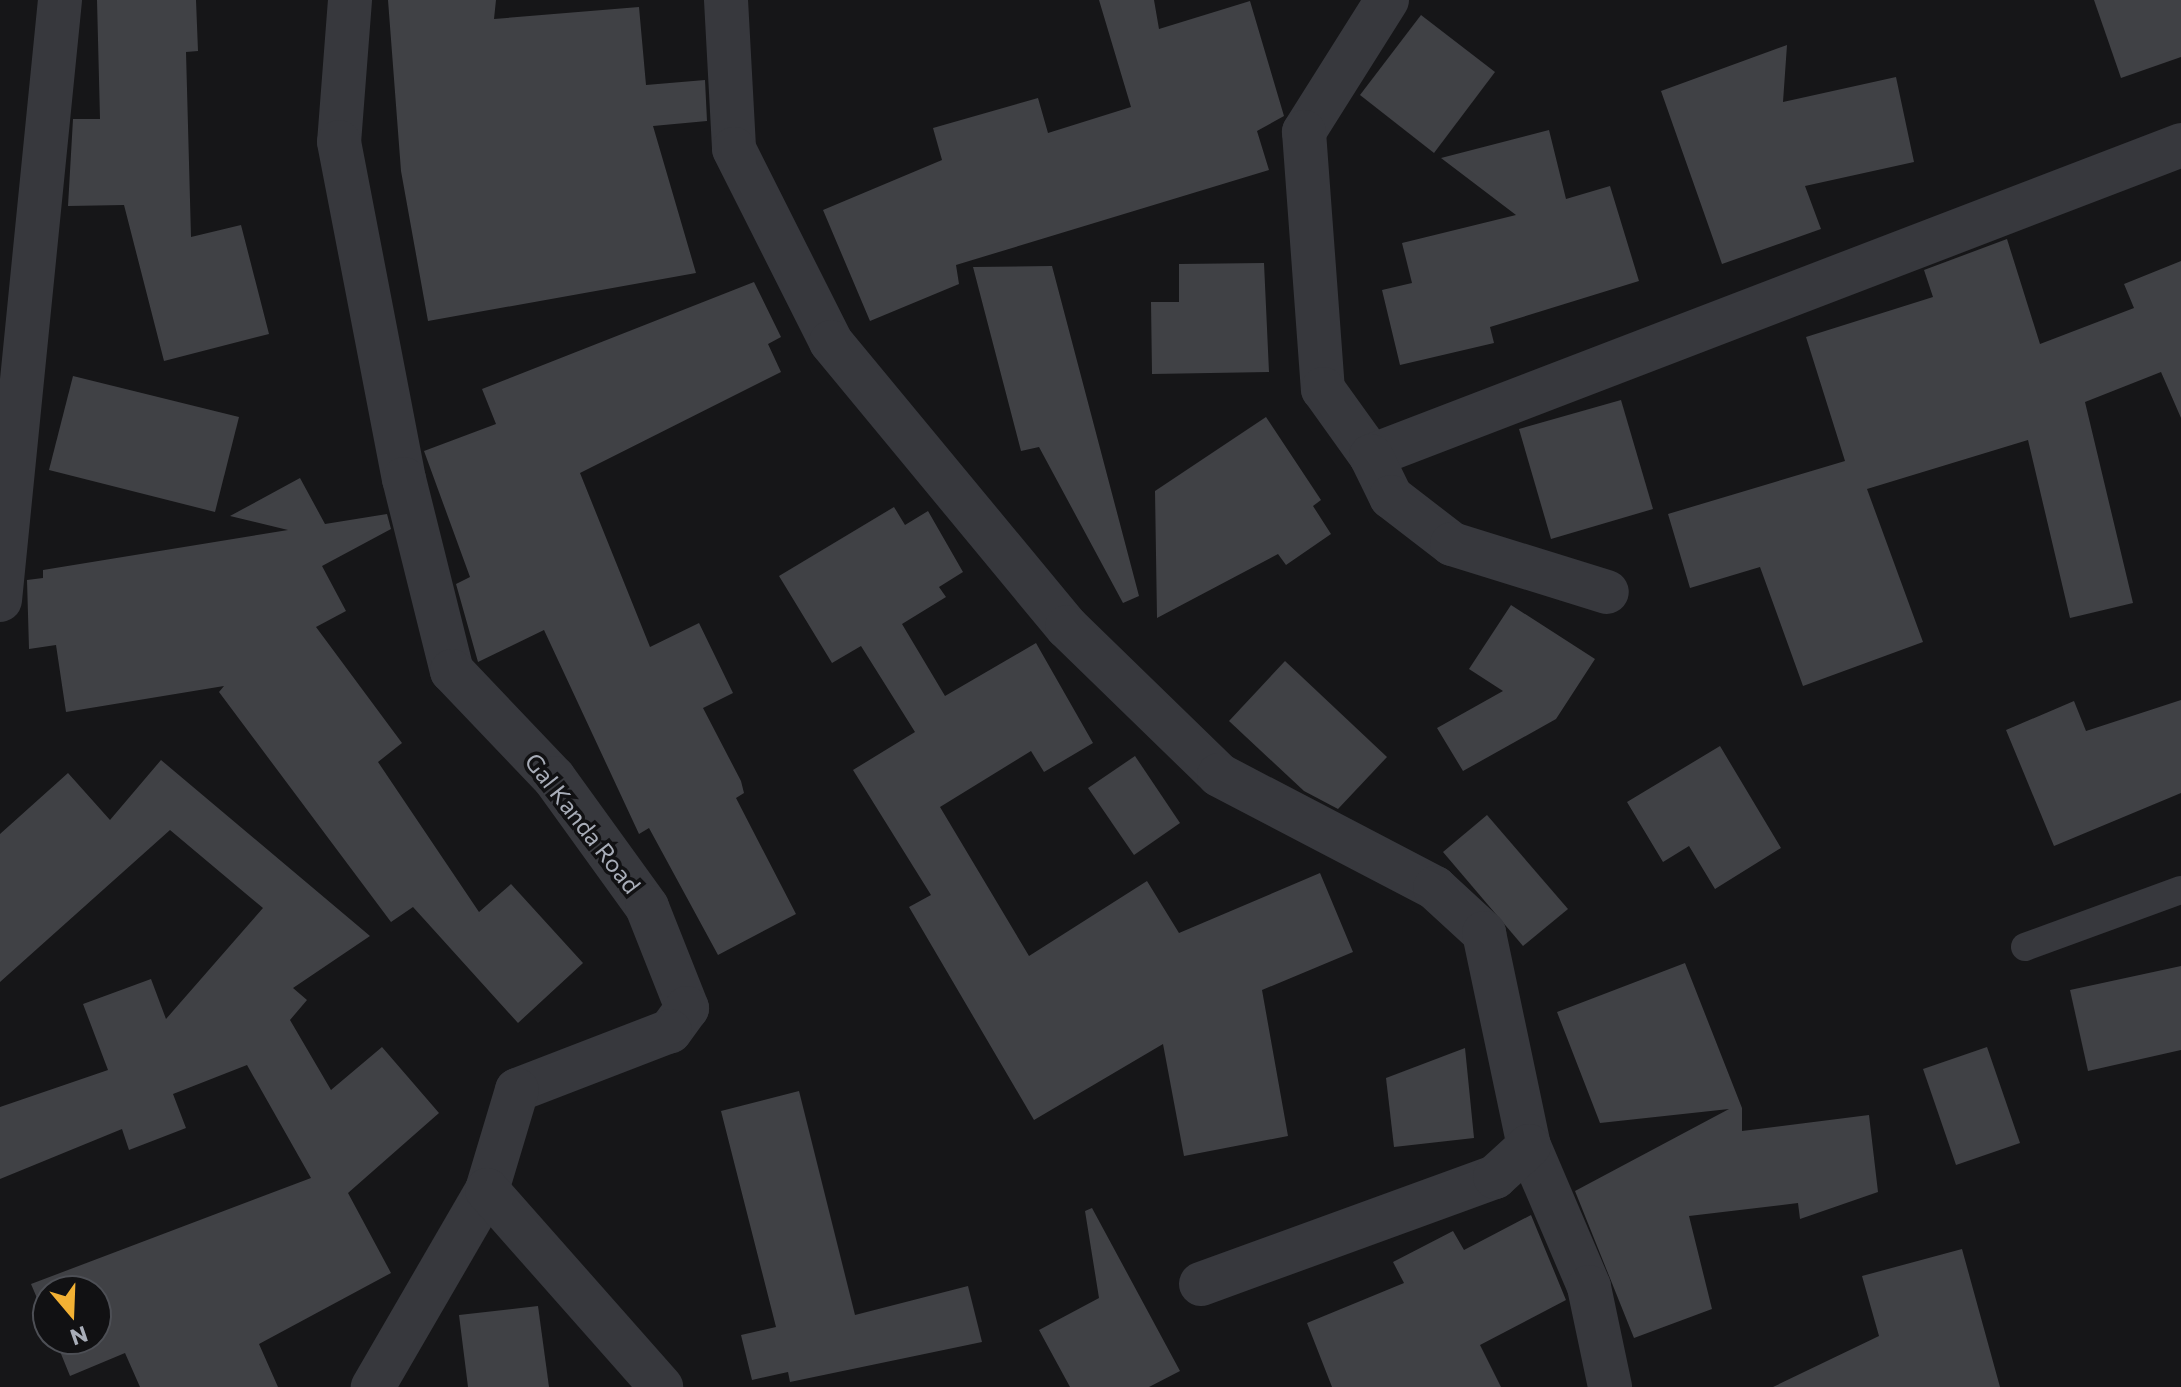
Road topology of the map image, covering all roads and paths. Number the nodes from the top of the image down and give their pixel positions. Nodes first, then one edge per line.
1 (60, 0) edge
2 (350, 0) edge
3 (726, 0) edge
4 (1387, 0) edge
5 (2181, 145) edge
6 (1371, 456) junction
7 (1607, 592) dead end
8 (0, 600) edge
9 (2181, 890) edge
10 (2025, 947) dead end
11 (1529, 1146) junction
12 (487, 1190) junction
13 (1201, 1284) dead end
14 (373, 1387) edge
15 (661, 1387) edge
16 (1610, 1387) edge

1 - 8 street
2 - 12 street, Gal Kanda Road
3 - 11 street
4 - 6 street
5 - 6 street
6 - 7 street
9 - 10 lane
11 - 13 street
11 - 16 street
12 - 14 street, Gal Kanda Road
12 - 15 street

